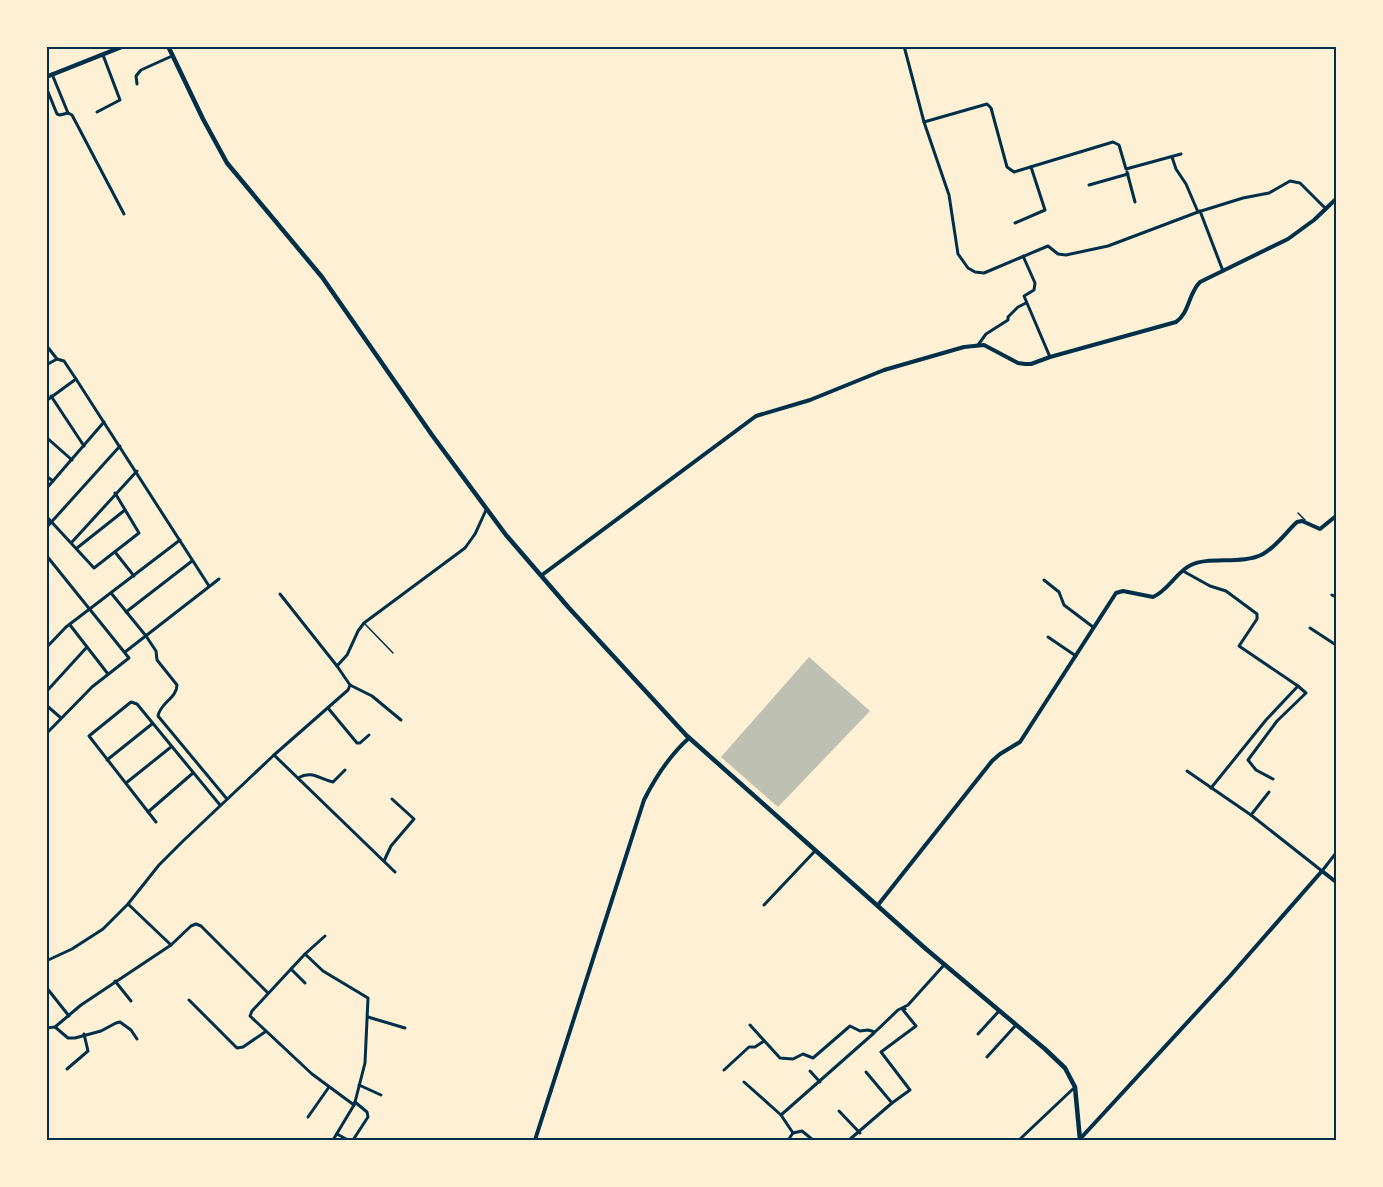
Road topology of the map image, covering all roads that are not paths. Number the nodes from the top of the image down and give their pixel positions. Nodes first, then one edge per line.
1 (124, 46) edge
2 (168, 46) edge
3 (904, 46) edge
4 (103, 55) junction
5 (172, 56) junction
6 (49, 75) edge
7 (137, 84) dead end
8 (46, 87) edge
9 (97, 112) dead end
10 (68, 113) junction
11 (924, 122) junction
12 (1181, 154) dead end
13 (1172, 157) junction
14 (1032, 167) junction
15 (1127, 172) junction
16 (1089, 185) dead end
17 (1336, 199) edge
18 (1136, 202) dead end
19 (1326, 209) junction
20 (1199, 212) junction
21 (124, 214) dead end
22 (1015, 223) dead end
23 (1023, 256) junction
24 (1223, 271) junction
25 (1026, 303) junction
26 (46, 345) edge
27 (978, 345) junction
28 (1050, 357) junction
29 (57, 359) junction
30 (46, 365) edge
31 (76, 379) junction
32 (51, 396) junction
33 (46, 401) edge
34 (104, 422) junction
35 (46, 437) edge
36 (84, 446) junction
37 (120, 446) junction
38 (72, 460) junction
39 (137, 471) junction
40 (46, 476) edge
41 (53, 481) junction
42 (46, 489) edge
43 (116, 493) junction
44 (125, 510) junction
45 (486, 510) junction
46 (1298, 513) dead end
47 (46, 516) edge
48 (1336, 516) edge
49 (52, 521) junction
50 (1308, 523) junction
51 (46, 528) edge
52 (180, 540) junction
53 (72, 542) junction
54 (77, 548) junction
55 (116, 552) junction
56 (46, 555) edge
57 (192, 561) junction
58 (1182, 570) junction
59 (542, 575) junction
60 (134, 576) junction
61 (219, 579) dead end
62 (1044, 580) dead end
63 (209, 586) junction
64 (111, 593) junction
65 (280, 594) dead end
66 (1332, 595) dead end
67 (1336, 597) edge
68 (46, 599) edge
69 (46, 604) edge
70 (90, 609) junction
71 (126, 612) junction
72 (364, 623) junction
73 (70, 625) junction
74 (1093, 627) junction
75 (1310, 628) dead end
76 (146, 636) junction
77 (1048, 637) dead end
78 (1336, 645) edge
79 (87, 647) junction
80 (46, 648) edge
81 (125, 652) junction
82 (393, 653) dead end
83 (1076, 656) junction
84 (337, 666) junction
85 (108, 674) junction
86 (350, 685) junction
87 (1298, 686) junction
88 (46, 692) edge
89 (46, 705) edge
90 (327, 708) junction
91 (61, 718) junction
92 (401, 720) dead end
93 (153, 724) junction
94 (46, 734) edge
95 (369, 735) dead end
96 (689, 738) junction
97 (171, 747) junction
98 (274, 755) junction
99 (107, 760) junction
100 (345, 770) dead end
101 (1187, 771) dead end
102 (193, 773) junction
103 (297, 778) junction
104 (1273, 779) dead end
105 (126, 783) junction
106 (1211, 788) junction
107 (1269, 792) dead end
108 (227, 799) junction
109 (392, 799) dead end
110 (220, 806) junction
111 (148, 812) junction
112 (1251, 815) junction
113 (156, 822) dead end
114 (816, 850) junction
115 (1336, 853) edge
116 (384, 861) junction
117 (1322, 871) junction
118 (395, 872) dead end
119 (1336, 882) edge
120 (128, 904) junction
121 (764, 905) dead end
122 (878, 905) junction
123 (325, 936) dead end
124 (171, 945) junction
125 (305, 954) junction
126 (46, 961) edge
127 (946, 964) junction
128 (291, 969) junction
129 (115, 981) junction
130 (305, 983) dead end
131 (46, 987) edge
132 (268, 993) junction
133 (189, 1000) dead end
134 (131, 1001) dead end
135 (999, 1011) junction
136 (69, 1016) junction
137 (368, 1017) junction
138 (750, 1025) dead end
139 (1016, 1025) junction
140 (46, 1028) edge
141 (55, 1028) junction
142 (405, 1028) dead end
143 (265, 1032) junction
144 (875, 1032) junction
145 (84, 1034) junction
146 (978, 1034) dead end
147 (137, 1039) dead end
148 (764, 1041) junction
149 (987, 1057) dead end
150 (67, 1069) dead end
151 (724, 1070) dead end
152 (810, 1071) dead end
153 (866, 1072) dead end
154 (744, 1082) dead end
155 (820, 1082) junction
156 (359, 1085) junction
157 (329, 1087) junction
158 (1075, 1087) junction
159 (381, 1095) dead end
160 (892, 1103) junction
161 (355, 1104) junction
162 (839, 1111) dead end
163 (781, 1115) junction
164 (308, 1117) dead end
165 (793, 1133) junction
166 (860, 1133) junction
167 (337, 1134) junction
168 (856, 1136) junction
169 (333, 1140) edge
170 (348, 1140) edge
171 (353, 1140) edge
172 (535, 1140) edge
173 (788, 1140) edge
174 (813, 1140) edge
175 (849, 1140) edge
176 (860, 1140) edge
177 (1019, 1140) edge
178 (1080, 1140) edge

1 - 4 main road
2 - 5 main road
3 - 11 street
4 - 6 main road
4 - 9 street
5 - 7 street
5 - 45 main road
6 - 10 street
8 - 10 street
10 - 21 street
11 - 14 street
11 - 23 street
12 - 13 street
13 - 15 street
13 - 20 street
14 - 15 street
14 - 22 street
15 - 16 street
15 - 18 street
17 - 19 street
19 - 20 street
19 - 24 street
20 - 23 street
20 - 24 street
23 - 25 street
24 - 28 street
25 - 27 street
25 - 28 street
26 - 29 street
27 - 28 street
27 - 59 street
29 - 30 street
29 - 31 street
31 - 32 street
31 - 34 street
32 - 33 street
32 - 36 street
34 - 36 street
34 - 37 street
35 - 38 street
36 - 38 street
37 - 39 street
37 - 49 street
38 - 41 street
39 - 43 street
39 - 52 street
40 - 41 street
41 - 42 street
43 - 44 street
43 - 53 street
44 - 54 street
44 - 55 street
45 - 59 main road
45 - 72 street
46 - 50 lane
47 - 49 street
48 - 50 street
49 - 51 street
49 - 53 street
50 - 58 street
52 - 57 street
52 - 60 street
53 - 54 street
54 - 55 street
55 - 60 street
56 - 70 street
57 - 63 street
57 - 71 street
58 - 74 street
58 - 87 street
59 - 96 main road
60 - 64 street
61 - 63 street
62 - 74 street
63 - 76 street
64 - 70 street
64 - 71 street
65 - 84 street
66 - 67 street
68 - 69 street
70 - 73 street
70 - 81 street
71 - 76 street
72 - 82 lane
72 - 84 street
73 - 79 street
73 - 80 street
74 - 83 street
75 - 78 street
76 - 81 street
76 - 108 street
77 - 83 street
79 - 85 street
79 - 88 street
81 - 85 street
83 - 122 street
84 - 86 street
85 - 91 street
86 - 90 street
86 - 92 street
87 - 104 street
87 - 106 street
89 - 91 street
90 - 95 street
90 - 98 street
91 - 94 street
93 - 97 street
93 - 99 street
93 - 99 street
96 - 114 main road
96 - 172 street
97 - 102 street
97 - 105 street
98 - 103 street
98 - 108 street
99 - 105 street
100 - 103 street
101 - 106 street
102 - 110 street
102 - 111 street
103 - 116 street
105 - 111 street
106 - 112 street
107 - 112 street
108 - 110 street
109 - 116 street
110 - 120 street
111 - 113 street
112 - 117 street
114 - 121 street
114 - 122 main road
115 - 117 street
116 - 118 street
117 - 119 street
117 - 178 street
120 - 124 street
120 - 126 street
122 - 127 main road
123 - 125 street
124 - 129 street
124 - 132 street
125 - 128 street
125 - 137 street
127 - 135 main road
127 - 144 street
127 - 160 street
128 - 130 street
128 - 132 street
129 - 134 street
129 - 136 street
131 - 136 street
132 - 143 street
133 - 143 street
135 - 139 main road
135 - 146 street
136 - 141 street
137 - 142 street
137 - 156 street
138 - 148 street
139 - 149 street
139 - 158 main road
140 - 141 street
141 - 145 street
143 - 157 street
144 - 148 street
144 - 155 street
145 - 147 street
145 - 150 street
148 - 151 street
152 - 155 street
153 - 160 street
154 - 163 street
155 - 163 street
156 - 159 street
156 - 161 street
157 - 161 street
157 - 164 street
158 - 177 street
158 - 178 main road
160 - 166 street
161 - 167 street
161 - 171 street
162 - 166 street
163 - 165 street
165 - 173 street
165 - 174 street
166 - 168 street
167 - 169 street
167 - 170 street
168 - 175 street
168 - 176 street

